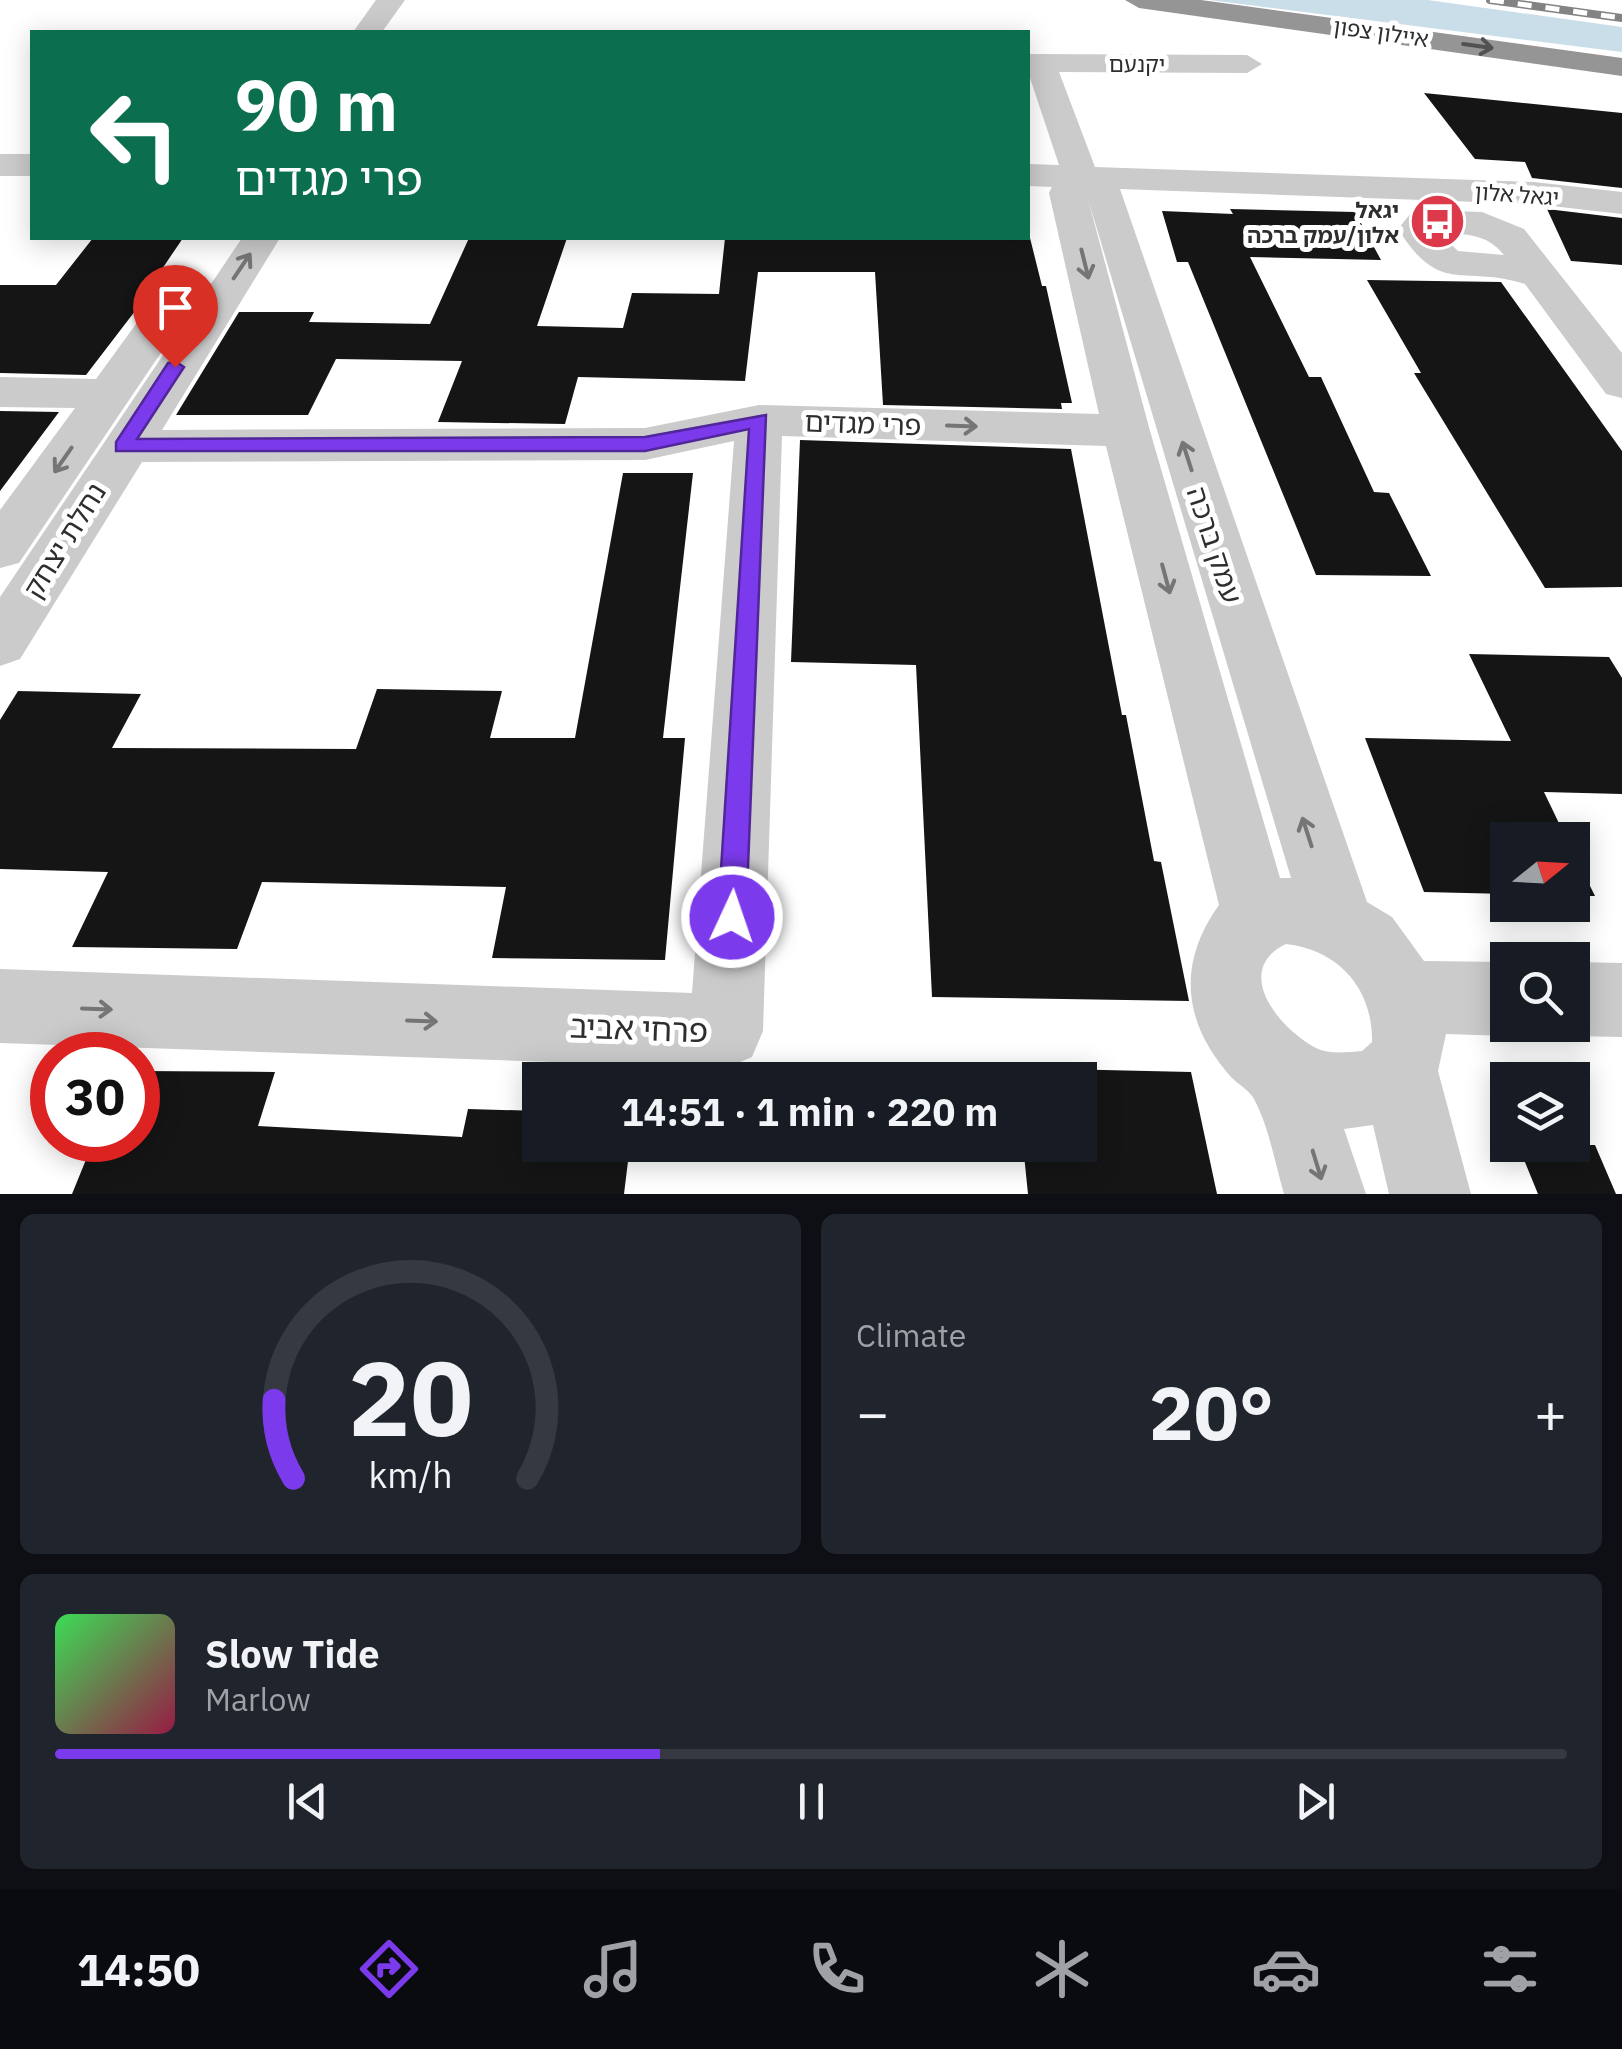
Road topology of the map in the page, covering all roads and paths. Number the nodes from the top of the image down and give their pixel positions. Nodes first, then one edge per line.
1 (391, 0) edge
2 (418, 0) edge
3 (1139, 0) edge
4 (368, 30) edge
5 (399, 30) edge
6 (1247, 64) dead end
7 (1032, 66) edge
8 (1622, 67) edge
9 (0, 165) edge
10 (30, 165) edge
11 (0, 183) edge
12 (30, 183) edge
13 (1062, 186) edge
14 (1622, 204) edge
15 (219, 240) edge
16 (260, 240) edge
17 (1536, 275) dead end
18 (1622, 384) edge
19 (0, 392) edge
20 (108, 394) junction
21 (759, 420) junction
22 (1126, 431) junction
23 (123, 446) junction
24 (0, 549) edge
25 (0, 643) edge
26 (1257, 916) junction
27 (1340, 924) junction
28 (1590, 999) edge
29 (1622, 1000) edge
30 (1490, 1004) edge
31 (0, 1006) edge
32 (1402, 1033) junction
33 (1281, 1072) junction
34 (1325, 1194) edge
35 (1430, 1194) edge

1 - 4 street
2 - 5 street
3 -> 8 highway, איילון צפון
6 - 7 street, יקנעם
7 - 13 street, עמק ברכה
9 - 10 street
11 - 12 street
13 - 14 street, יגאל אלון
13 -> 22 street, עמק ברכה
27 -> 13 street, עמק ברכה
15 - 20 street, נחלת יצחק
23 -> 16 street, נחלת יצחק
17 - 18 street
19 - 20 street
20 -> 24 street, נחלת יצחק
21 -> 22 street, פרי מגדים
21 - 23 street, פרי מגדים
31 -> 21 street, פרחי אביב
22 -> 26 street, עמק ברכה
23 - 25 street, נחלת יצחק
26 - 27 street
26 - 33 street
27 - 32 street
28 - 29 street
30 - 32 street
32 - 33 street
32 - 35 street
33 -> 34 street

